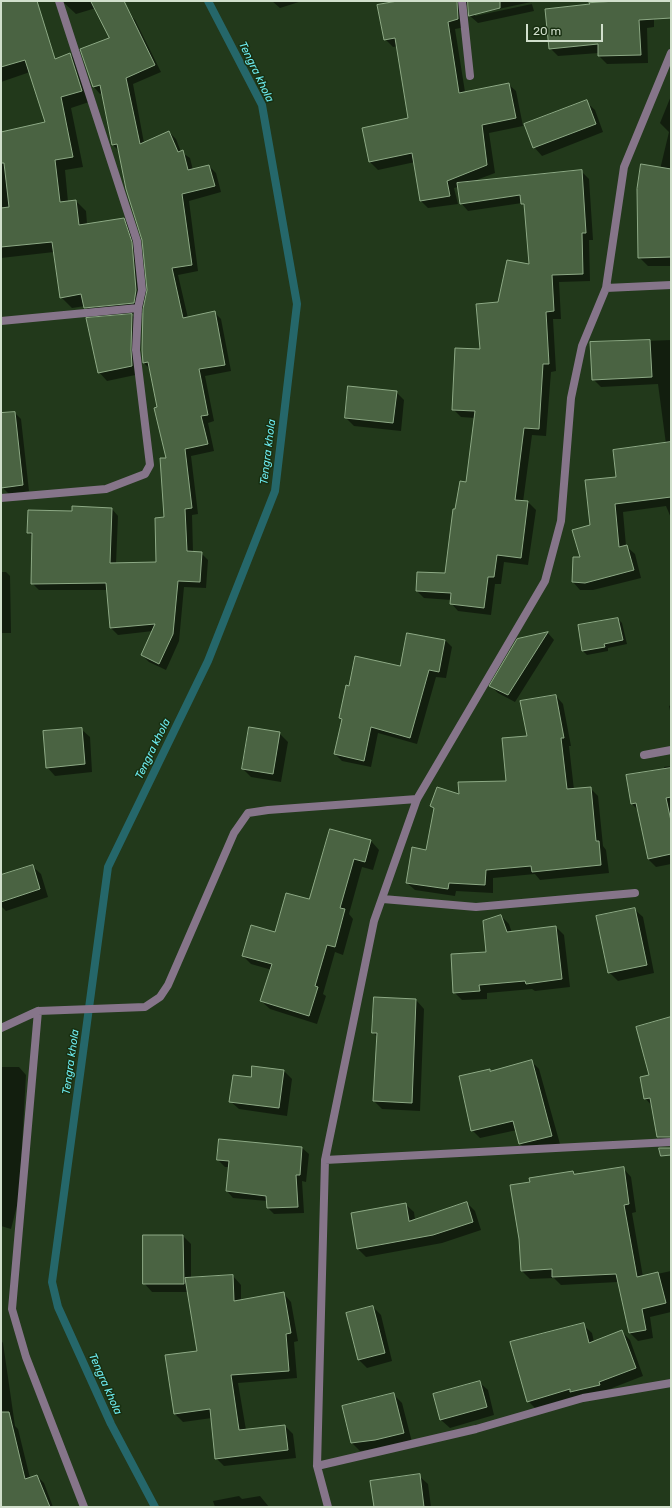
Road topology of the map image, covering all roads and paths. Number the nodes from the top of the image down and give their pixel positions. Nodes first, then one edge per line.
1 (59, 1) edge
2 (462, 1) edge
3 (671, 53) edge
4 (470, 76) dead end
5 (671, 285) edge
6 (606, 288) junction
7 (138, 308) junction
8 (1, 321) edge
9 (1, 498) edge
10 (671, 750) edge
11 (644, 755) dead end
12 (418, 798) junction
13 (635, 893) dead end
14 (383, 899) junction
15 (38, 1011) junction
16 (1, 1028) edge
17 (671, 1142) edge
18 (325, 1160) junction
19 (671, 1383) edge
20 (317, 1466) junction
21 (84, 1507) edge
22 (328, 1507) edge

1 - 7 street
2 - 4 street
3 - 6 street
5 - 6 street
6 - 12 street
7 - 8 street
7 - 9 street
10 - 11 street
12 - 14 street
12 - 15 street
13 - 14 street
14 - 18 street
15 - 16 street
15 - 21 street
17 - 18 street
18 - 20 street
19 - 20 street
20 - 22 street

